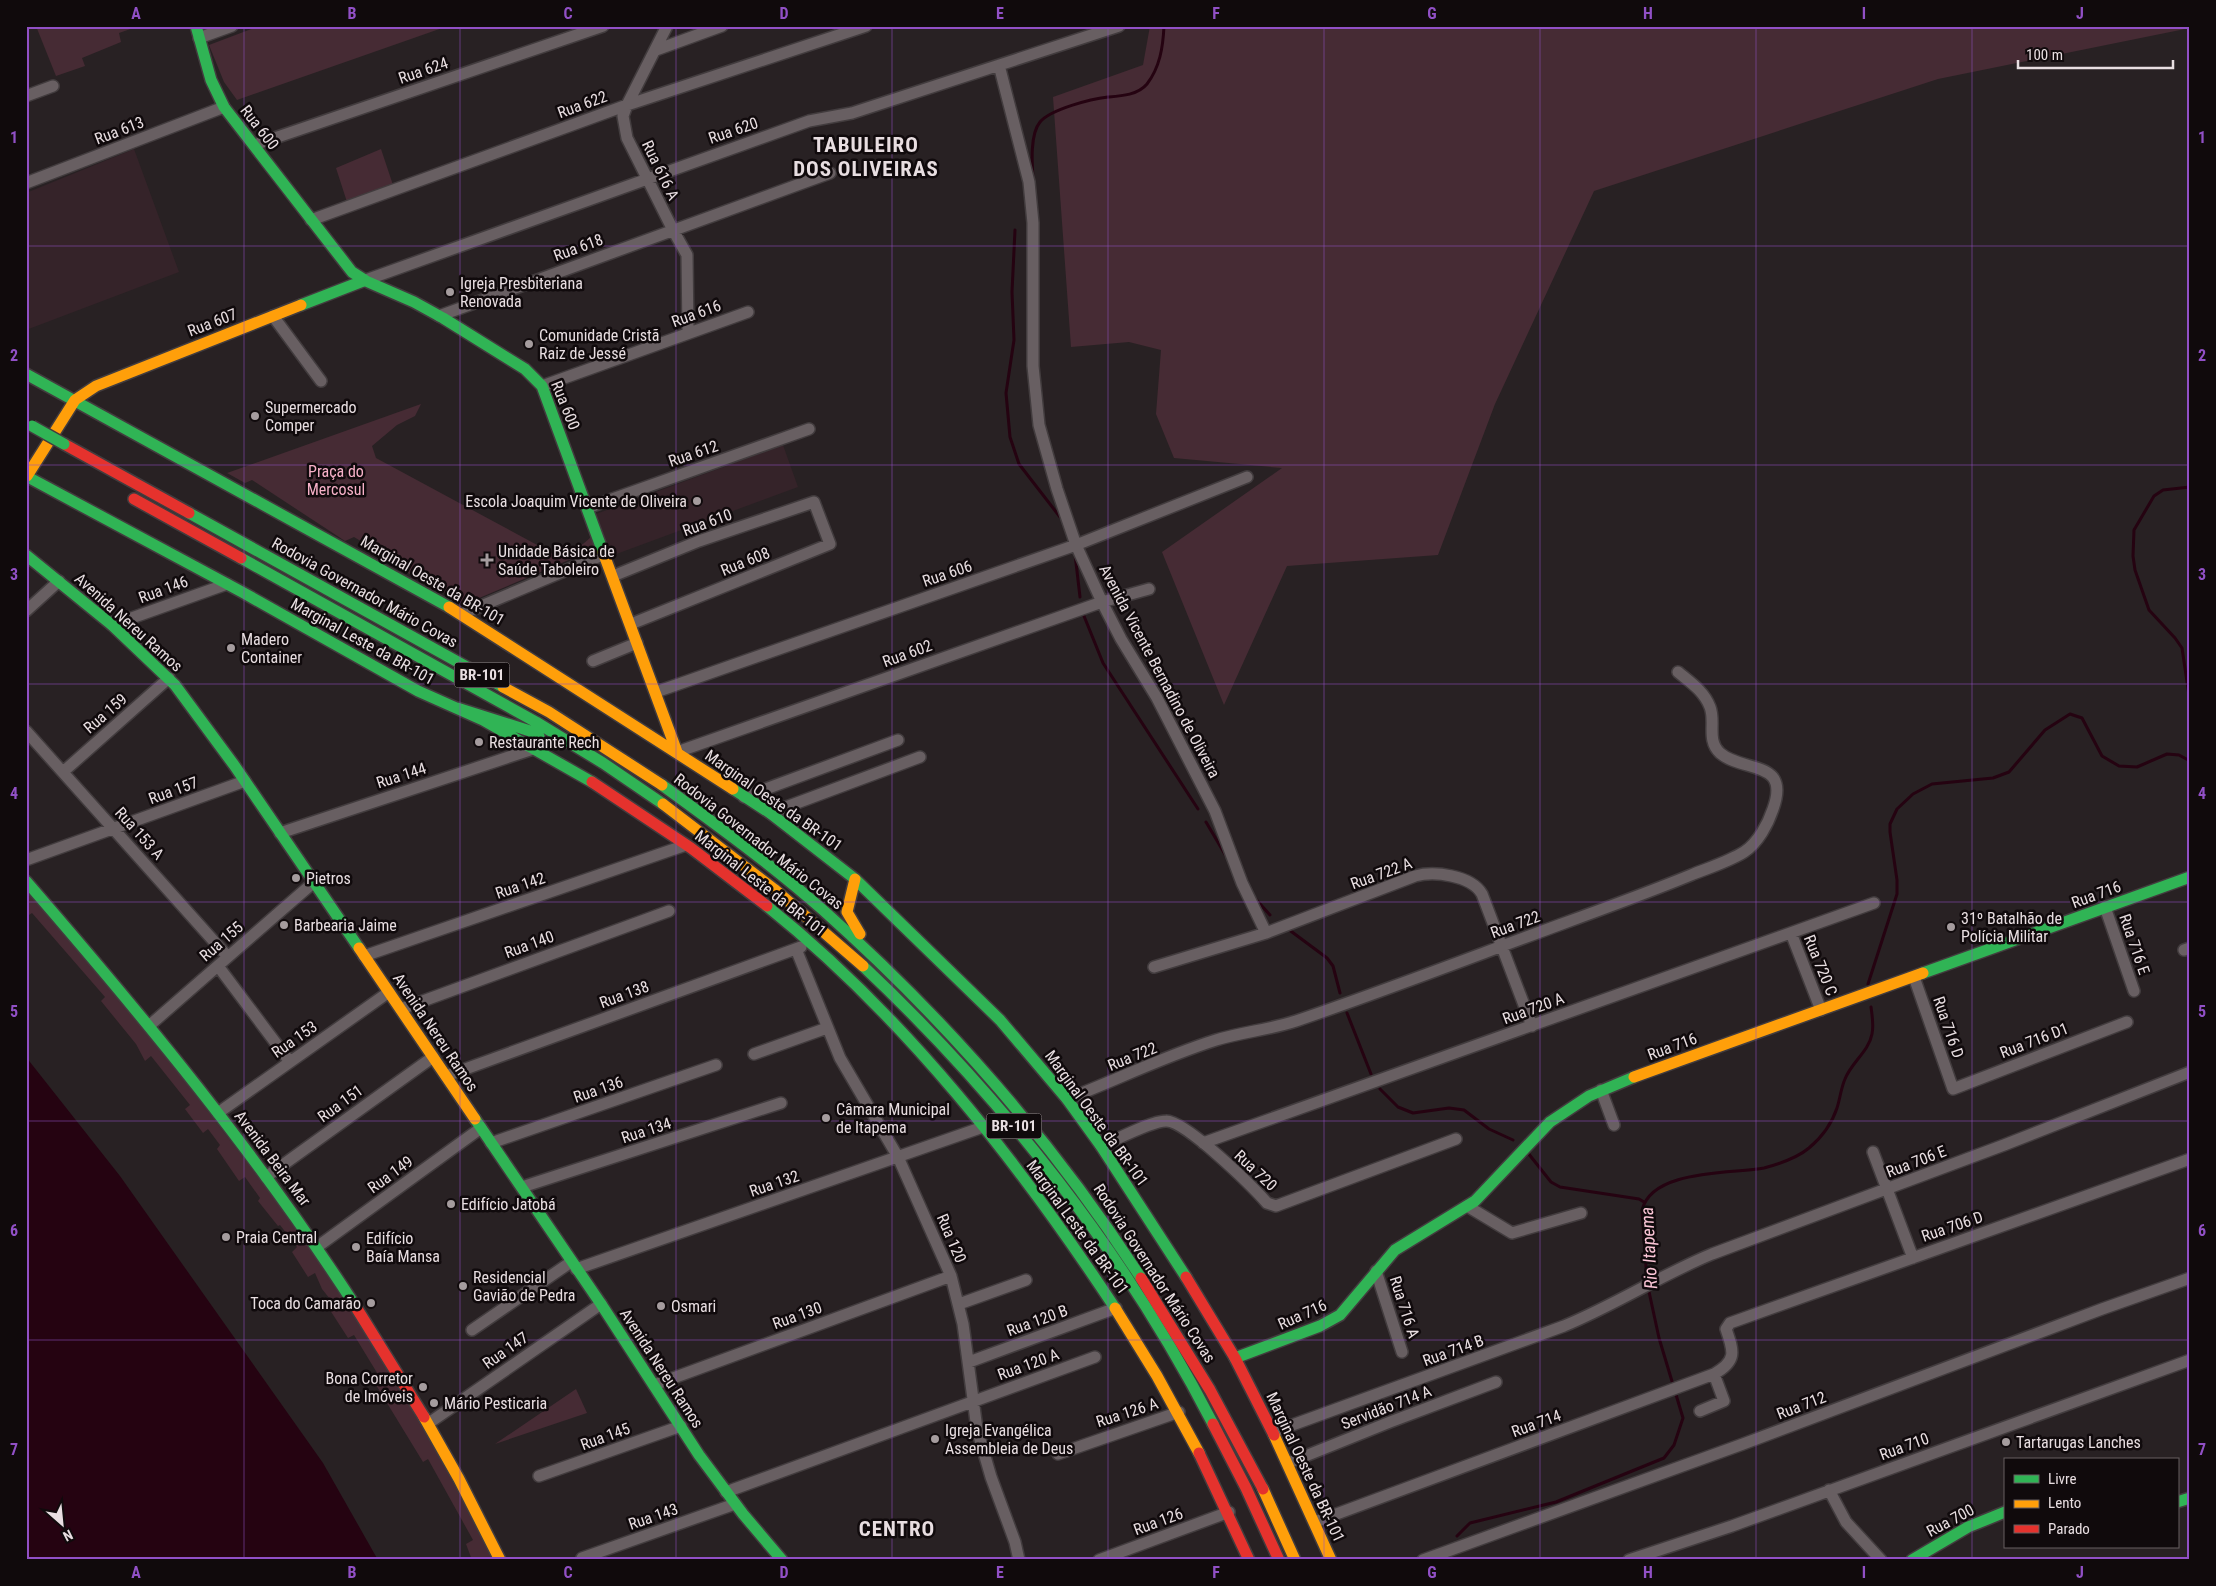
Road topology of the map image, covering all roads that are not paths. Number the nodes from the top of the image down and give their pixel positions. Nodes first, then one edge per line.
1 (196, 26) edge
2 (232, 26) edge
3 (603, 26) edge
4 (667, 26) edge
5 (722, 26) edge
6 (866, 26) edge
7 (1119, 26) edge
8 (1095, 30) edge
9 (199, 38) junction
10 (656, 50) junction
11 (999, 65) junction
12 (53, 86) dead end
13 (26, 96) edge
14 (626, 105) junction
15 (224, 107) junction
16 (254, 145) junction
17 (830, 173) dead end
18 (647, 178) junction
19 (26, 183) edge
20 (311, 220) junction
21 (673, 230) junction
22 (363, 281) junction
23 (748, 312) dead end
24 (272, 316) junction
25 (439, 316) junction
26 (688, 333) junction
27 (26, 374) edge
28 (321, 381) dead end
29 (542, 386) junction
30 (75, 400) junction
31 (29, 424) edge
32 (809, 429) dead end
33 (34, 443) dead end
34 (57, 456) dead end
35 (26, 476) edge
36 (1247, 477) dead end
37 (125, 494) dead end
38 (814, 502) joint
39 (587, 508) junction
40 (1076, 545) junction
41 (26, 554) edge
42 (605, 554) junction
43 (613, 576) junction
44 (58, 581) junction
45 (227, 584) junction
46 (1149, 589) dead end
47 (1102, 602) junction
48 (26, 610) edge
49 (462, 614) junction
50 (631, 624) junction
51 (112, 625) junction
52 (638, 643) junction
53 (593, 661) dead end
54 (1678, 672) dead end
55 (169, 678) junction
56 (656, 692) junction
57 (457, 708) junction
58 (26, 731) edge
59 (898, 740) dead end
60 (533, 749) junction
61 (676, 752) junction
62 (920, 758) dead end
63 (63, 772) junction
64 (245, 781) junction
65 (636, 786) junction
66 (744, 797) junction
67 (770, 813) junction
68 (114, 828) junction
69 (280, 833) junction
70 (686, 845) junction
71 (26, 860) edge
72 (2190, 877) edge
73 (855, 879) junction
74 (26, 881) edge
75 (314, 882) junction
76 (1874, 903) dead end
77 (2105, 908) junction
78 (669, 911) dead end
79 (1266, 932) junction
80 (1791, 933) junction
81 (812, 943) junction
82 (1503, 946) junction
83 (796, 949) junction
84 (870, 951) junction
85 (364, 956) junction
86 (228, 957) junction
87 (218, 966) junction
88 (1154, 968) dead end
89 (1914, 977) junction
90 (2134, 991) dead end
91 (389, 992) junction
92 (401, 1009) junction
93 (1821, 1010) junction
94 (2128, 1022) dead end
95 (150, 1025) junction
96 (1532, 1026) junction
97 (827, 1028) junction
98 (754, 1054) dead end
99 (433, 1056) junction
100 (290, 1062) junction
101 (716, 1065) dead end
102 (2190, 1072) edge
103 (446, 1076) junction
104 (1953, 1089) joint
105 (1601, 1090) junction
106 (1067, 1099) junction
107 (781, 1102) dead end
108 (218, 1113) junction
109 (1614, 1125) dead end
110 (984, 1127) junction
111 (481, 1128) junction
112 (1456, 1139) dead end
113 (491, 1143) junction
114 (1202, 1143) junction
115 (1101, 1146) junction
116 (1873, 1152) dead end
117 (898, 1157) junction
118 (2190, 1160) edge
119 (266, 1177) junction
120 (522, 1187) junction
121 (1887, 1189) junction
122 (1468, 1206) junction
123 (1581, 1213) dead end
124 (317, 1247) junction
125 (1913, 1258) junction
126 (574, 1265) junction
127 (1376, 1271) junction
128 (951, 1276) junction
129 (2190, 1278) edge
130 (1026, 1280) dead end
131 (1641, 1290) joint
132 (600, 1304) junction
133 (959, 1304) junction
134 (1116, 1308) junction
135 (1727, 1326) joint
136 (472, 1330) dead end
137 (1402, 1352) dead end
138 (1095, 1357) dead end
139 (1235, 1358) junction
140 (2190, 1360) edge
141 (969, 1362) junction
142 (1714, 1374) junction
143 (1496, 1382) dead end
144 (654, 1385) junction
145 (972, 1402) junction
146 (1700, 1411) dead end
147 (1179, 1412) junction
148 (429, 1423) junction
149 (681, 1426) junction
150 (1273, 1432) junction
151 (1058, 1454) dead end
152 (1288, 1464) junction
153 (539, 1476) dead end
154 (1829, 1490) junction
155 (726, 1492) junction
156 (2190, 1498) edge
157 (2178, 1502) edge
158 (735, 1504) junction
159 (1229, 1512) junction
160 (2004, 1512) edge
161 (1315, 1522) junction
162 (582, 1558) dead end
163 (500, 1560) edge
164 (782, 1560) edge
165 (1019, 1560) edge
166 (1099, 1560) edge
167 (1249, 1560) edge
168 (1279, 1560) edge
169 (1295, 1560) edge
170 (1331, 1560) edge
171 (1423, 1560) edge
172 (1628, 1560) edge
173 (1881, 1560) edge
174 (1912, 1560) edge

1 - 9 main road, Rua 600
2 - 9 street
3 - 16 street, Rua 624
4 - 10 street, Rua 616 A
5 - 10 street
6 - 14 street, Rua 622
7 - 8 street, Rua 620
8 - 11 street, Rua 620
9 - 15 main road, Rua 600
10 - 14 street, Rua 616 A
11 - 18 street, Rua 620
11 - 40 street, Avenida Vicente Bernadino de Oliveira
12 - 13 street
14 - 18 street, Rua 616 A
14 - 20 street, Rua 622
15 - 16 main road, Rua 600
15 - 19 street, Rua 613
16 - 20 main road, Rua 600
17 - 21 street, Rua 618
18 - 21 street, Rua 616 A
18 - 22 street, Rua 620
20 - 22 main road, Rua 600
21 - 25 street, Rua 618
21 - 26 street, Rua 616 A
22 - 24 main road, Rua 607
22 - 25 main road, Rua 600
23 - 26 street, Rua 616
24 - 28 street
24 - 30 main road, Rua 607
25 - 29 main road, Rua 600
26 - 29 street, Rua 616
27 - 30 main road, Marginal Oeste da BR-101
29 - 39 main road, Rua 600
30 - 35 main road
30 - 49 main road, Marginal Oeste da BR-101
31 - 84 main road, Rodovia Governador Mário Covas / BR-101, bridge
32 - 39 street, Rua 612
33 - 34 main road
35 - 45 main road, Marginal Leste da BR-101
36 - 40 street, Rua 606
37 - 65 main road, Rodovia Governador Mário Covas / BR-101
38 - 43 street, Rua 610
38 - 50 street, Rua 608
39 - 42 main road, Rua 600
40 - 47 street, Avenida Vicente Bernadino de Oliveira
40 - 56 street, Rua 606
41 - 44 main road, Avenida Nereu Ramos
42 - 43 main road, Rua 600
42 - 49 street
43 - 50 main road, Rua 600
44 - 48 street
44 - 51 main road, Avenida Nereu Ramos
45 - 51 street, Rua 146
45 - 57 main road, Marginal Leste da BR-101
46 - 47 street, Rua 602
47 - 61 street, Rua 602
47 - 79 street, Avenida Vicente Bernadino de Oliveira
49 - 61 main road, Marginal Oeste da BR-101
50 - 52 main road, Rua 600
51 - 55 main road, Avenida Nereu Ramos
52 - 53 street
52 - 56 main road, Rua 600
54 - 82 street, Rua 722
55 - 63 street, Rua 159
55 - 64 main road, Avenida Nereu Ramos
56 - 61 main road, Rua 600
57 - 60 main road, Marginal Leste da BR-101
57 - 65 main road
58 - 63 street, Rua 153 A
59 - 66 street
60 - 69 street, Rua 144
60 - 70 main road, Marginal Leste da BR-101
61 - 66 main road, Marginal Oeste da BR-101
62 - 67 street
63 - 68 street, Rua 153 A
64 - 68 street, Rua 157
64 - 69 main road, Avenida Nereu Ramos
65 - 168 main road, Rodovia Governador Mário Covas / BR-101
66 - 67 main road, Marginal Oeste da BR-101
67 - 73 main road, Marginal Oeste da BR-101
68 - 71 street, Rua 157
68 - 86 street, Rua 153 A
69 - 75 main road, Avenida Nereu Ramos
70 - 81 main road, Marginal Leste da BR-101
70 - 85 street, Rua 142
72 - 77 main road, Rua 716
73 - 84 main road
73 - 106 main road, Marginal Oeste da BR-101
74 - 95 main road, Avenida Beira Mar
75 - 85 main road, Avenida Nereu Ramos
75 - 86 street, Rua 155
76 - 80 street, Rua 720 A
77 - 89 main road, Rua 716
77 - 90 street, Rua 716 E
78 - 92 street, Rua 140
79 - 82 street, Rua 722 A
79 - 88 street, Rua 722 A
80 - 93 street, Rua 720 C
80 - 96 street, Rua 720 A
81 - 83 street, Rua 138
81 - 110 main road, Marginal Leste da BR-101
82 - 96 street, Rua 722 A
82 - 106 street, Rua 722
83 - 97 street, Rua 120
83 - 103 street, Rua 138
84 - 169 main road, Rodovia Governador Mário Covas / BR-101
85 - 91 main road, Avenida Nereu Ramos
86 - 87 street, Rua 155
87 - 95 street, Rua 155
87 - 100 street
89 - 93 main road, Rua 716
89 - 104 street, Rua 716 D
91 - 92 main road, Avenida Nereu Ramos
91 - 100 street, Rua 153
92 - 99 main road, Avenida Nereu Ramos
93 - 105 main road, Rua 716
94 - 104 street, Rua 716 D1
95 - 108 main road, Avenida Beira Mar
96 - 114 street, Rua 720 A
97 - 98 street
97 - 117 street, Rua 120
99 - 103 main road, Avenida Nereu Ramos
99 - 119 street, Rua 151
100 - 108 street, Rua 153
101 - 113 street, Rua 136
102 - 121 street, Rua 706 E
103 - 111 main road, Avenida Nereu Ramos
105 - 109 street
105 - 122 main road, Rua 716
106 - 115 main road, Marginal Oeste da BR-101
107 - 120 street, Rua 134
108 - 119 main road, Avenida Beira Mar
110 - 117 street, Rua 132
110 - 134 main road, Marginal Leste da BR-101
111 - 113 main road, Avenida Nereu Ramos
111 - 124 street, Rua 149
112 - 114 street, Rua 720
113 - 120 main road, Avenida Nereu Ramos
114 - 115 street, Rua 720
115 - 139 main road, Marginal Oeste da BR-101
116 - 121 street
117 - 126 street, Rua 132
117 - 128 street, Rua 120
118 - 125 street, Rua 706 D
119 - 124 main road, Avenida Beira Mar
120 - 126 main road, Avenida Nereu Ramos
121 - 125 street
121 - 131 street, Rua 706 E
122 - 123 street
122 - 127 main road, Rua 716
124 - 148 main road, Avenida Beira Mar
125 - 135 street, Rua 706 D
126 - 132 main road, Avenida Nereu Ramos
126 - 136 street, Rua 132
127 - 137 street, Rua 716 A
127 - 139 main road, Rua 716
128 - 133 street, Rua 120
128 - 144 street, Rua 130
129 - 171 street, Rua 712
130 - 133 street
131 - 150 street, Rua 714 B
132 - 144 main road, Avenida Nereu Ramos
132 - 148 street, Rua 147
133 - 141 street, Rua 120
134 - 141 street, Rua 120 B
134 - 147 main road, Marginal Leste da BR-101
135 - 142 street, Rua 714
138 - 145 street, Rua 120 A
139 - 150 main road, Marginal Oeste da BR-101
140 - 154 street, Rua 710
141 - 145 street, Rua 120
142 - 146 street
142 - 161 street, Rua 714
143 - 152 street, Servidão 714 A
144 - 149 main road, Avenida Nereu Ramos
145 - 155 street, Rua 120 A
145 - 165 street, Rua 120
147 - 151 street, Rua 126 A
147 - 159 main road, Marginal Leste da BR-101
148 - 163 main road, Avenida Beira Mar
149 - 153 street, Rua 145
149 - 155 main road, Avenida Nereu Ramos
150 - 152 main road, Marginal Oeste da BR-101
152 - 161 main road, Marginal Oeste da BR-101
154 - 172 street, Rua 710
154 - 173 street
155 - 158 main road, Avenida Nereu Ramos
156 - 157 main road
158 - 162 street, Rua 143
158 - 164 main road, Avenida Nereu Ramos
159 - 166 street, Rua 126
159 - 167 main road, Marginal Leste da BR-101
160 - 174 main road, Rua 700
161 - 170 main road, Marginal Oeste da BR-101

